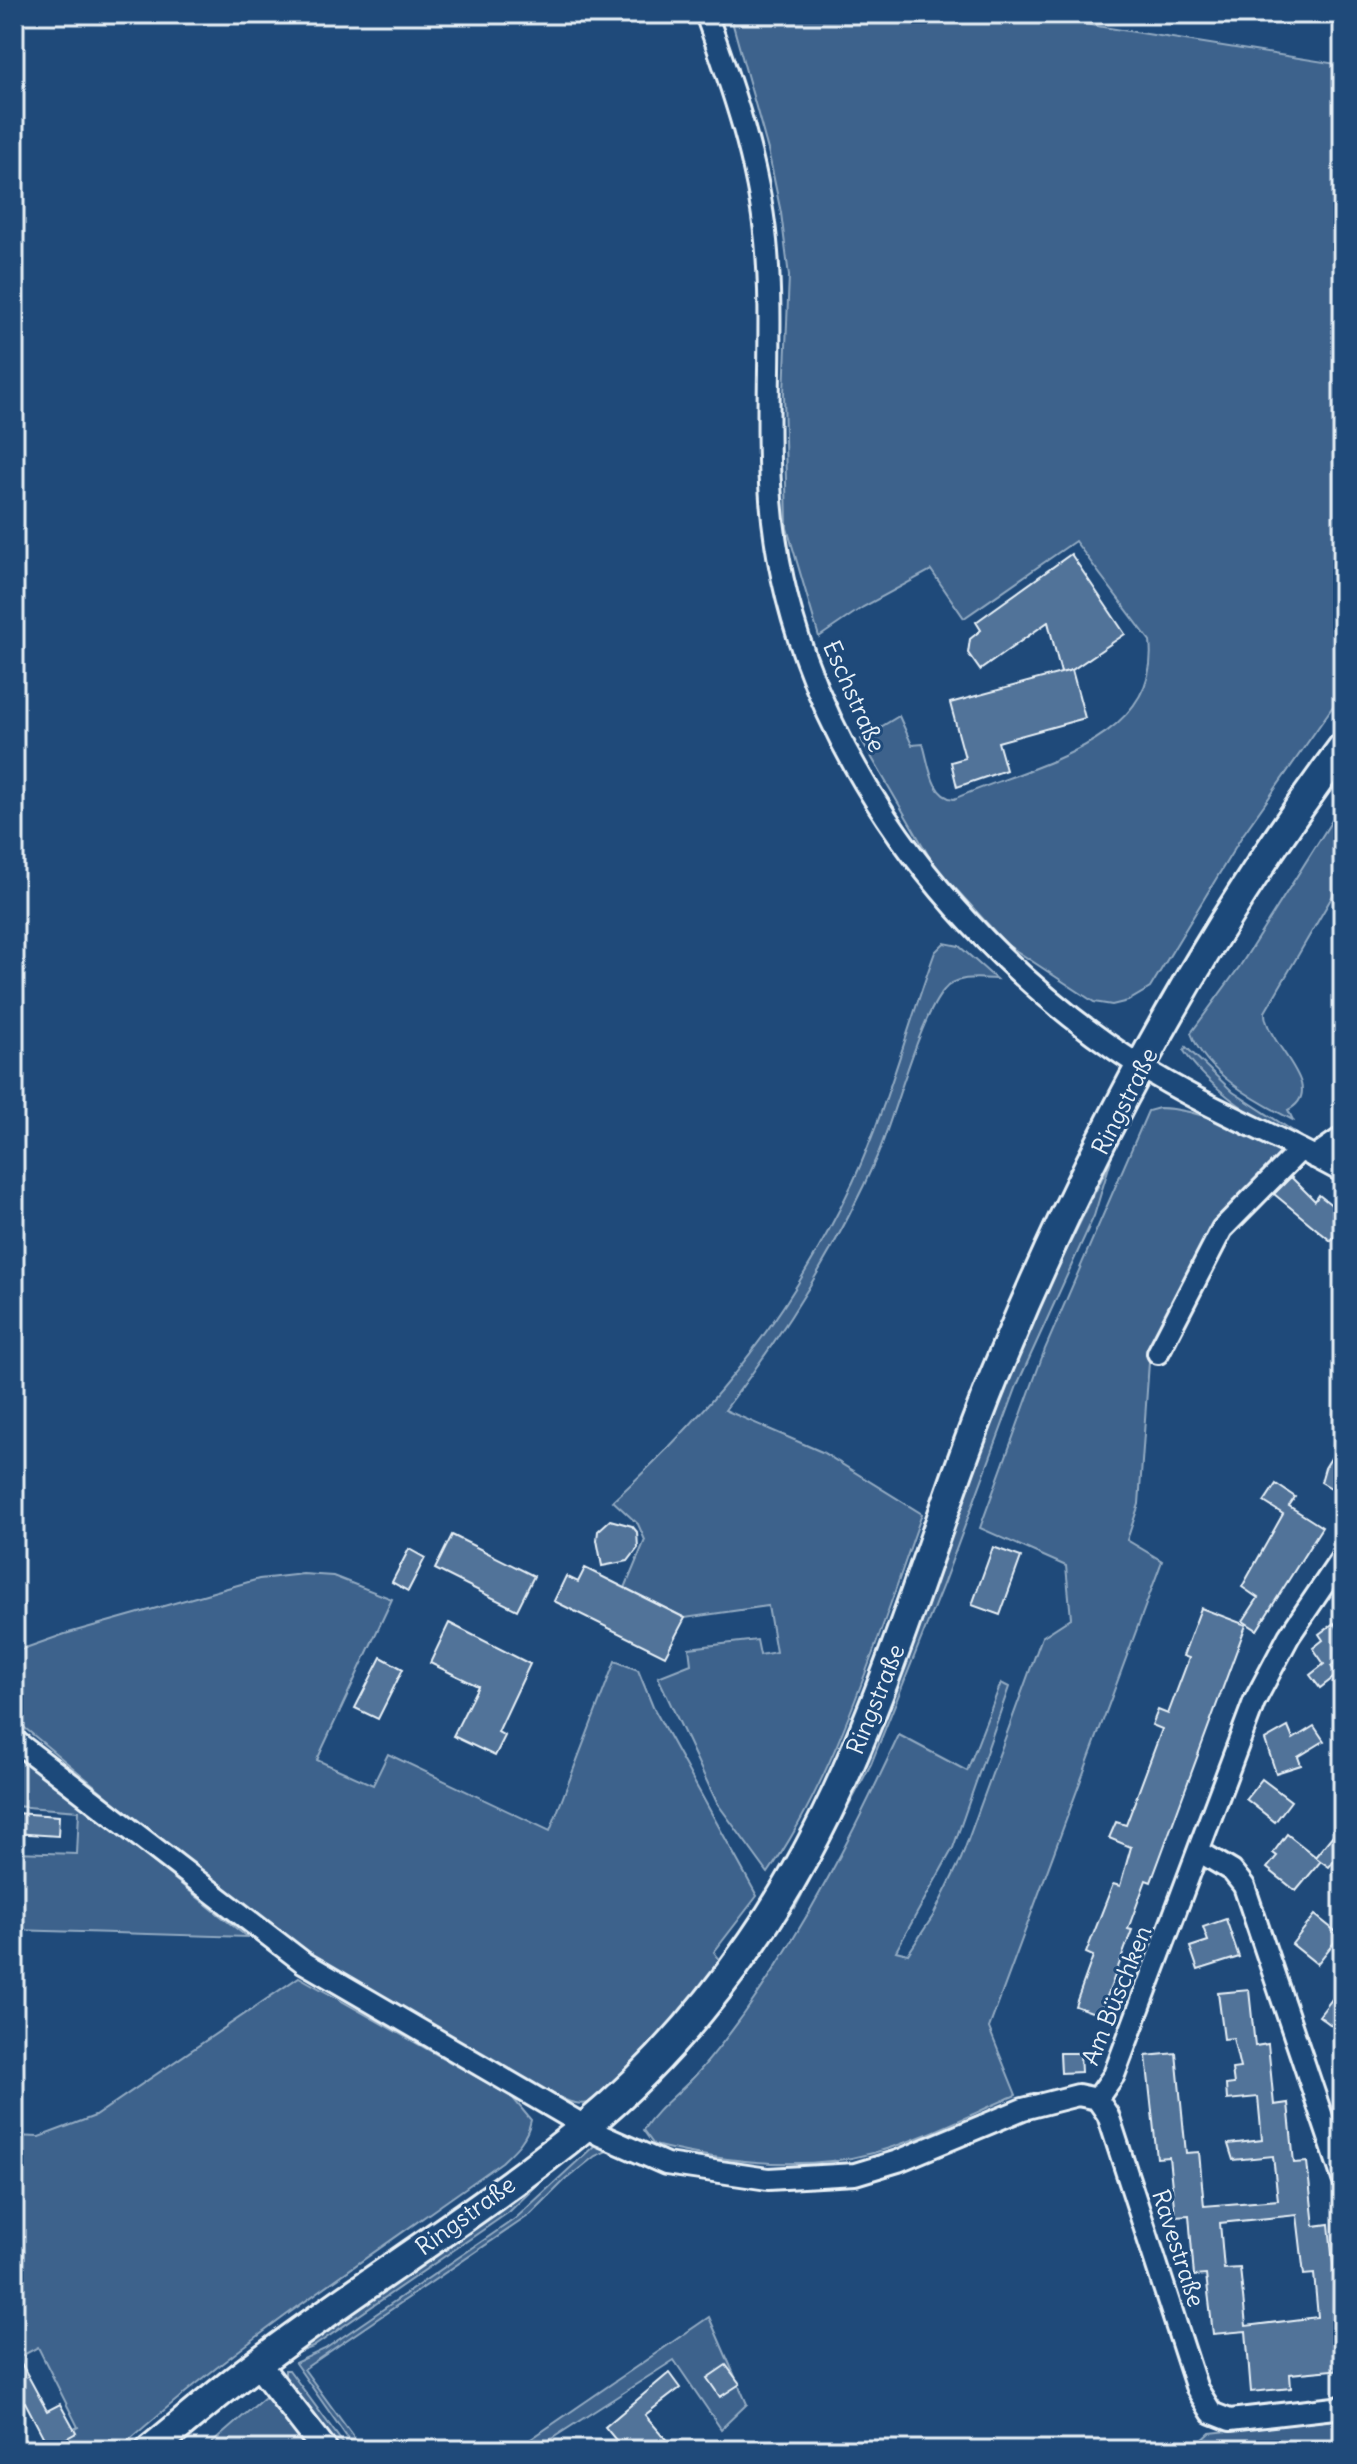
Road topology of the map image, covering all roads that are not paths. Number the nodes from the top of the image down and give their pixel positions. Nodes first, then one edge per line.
1 (706, 14) edge
2 (1343, 747) edge
3 (1141, 1066) junction
4 (1343, 1137) edge
5 (1307, 1154) junction
6 (1343, 1172) edge
7 (1158, 1353) dead end
8 (1342, 1562) edge
9 (14, 1740) edge
10 (1200, 1852) junction
11 (1097, 2099) junction
12 (587, 2125) junction
13 (1343, 2179) edge
14 (257, 2363) junction
15 (1343, 2407) edge
16 (150, 2450) edge
17 (325, 2450) edge

1 - 3 street, Eschstraße
2 - 3 main road, Ringstraße
3 - 5 street, Eschstraße
3 - 12 main road, Ringstraße
4 - 5 street
5 - 6 street, Eschstraße
5 - 7 street
8 - 10 street, Am Büschken
9 - 12 street, Am Büschken
10 - 11 street, Am Büschken
10 - 13 street
11 - 12 street, Am Büschken
11 - 15 street, Ravestraße
12 - 14 main road, Ringstraße
14 - 16 main road, Ringstraße
14 - 17 street

